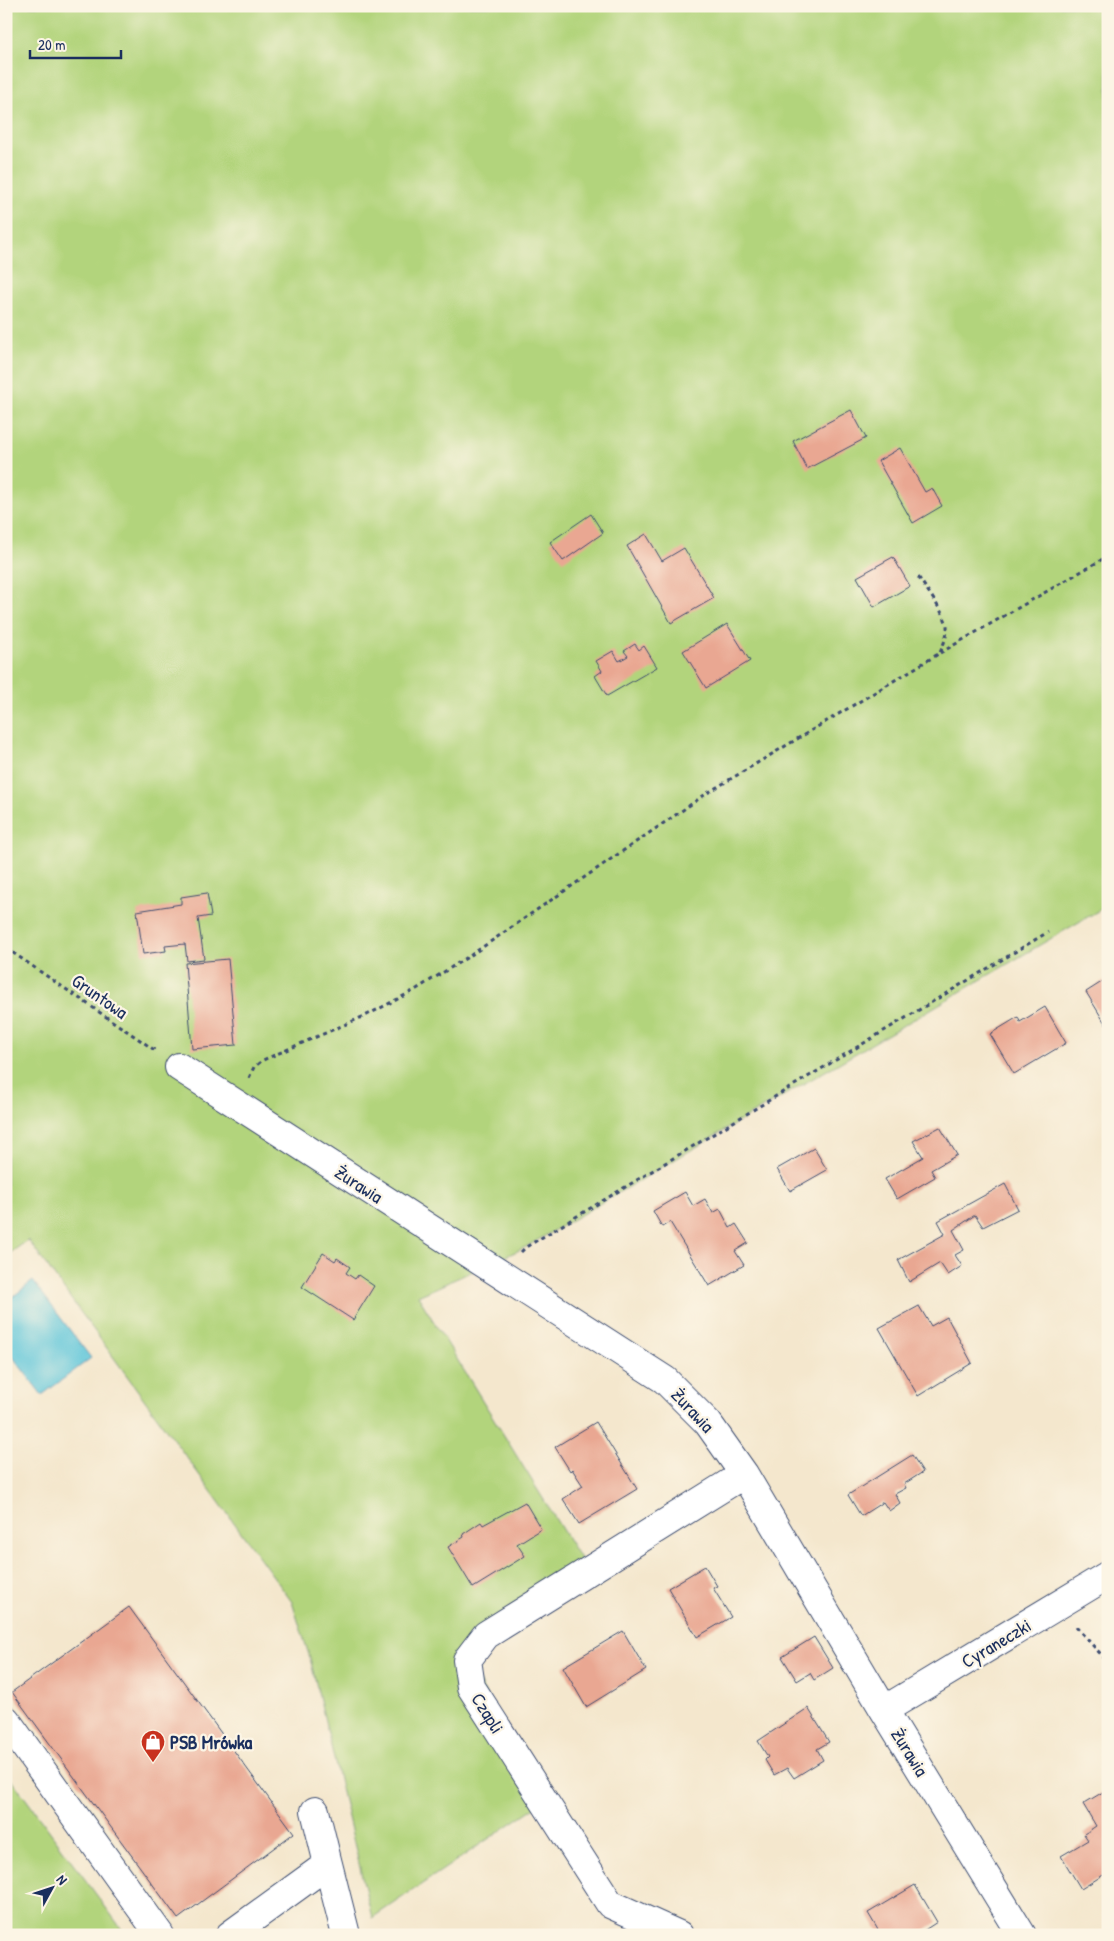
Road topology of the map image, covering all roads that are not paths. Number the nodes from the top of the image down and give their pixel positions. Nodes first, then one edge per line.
1 (179, 1067) road end
2 (744, 1474) junction
3 (1108, 1575) edge
4 (884, 1710) junction
5 (6, 1720) edge
6 (315, 1811) dead end
7 (328, 1864) junction
8 (160, 1935) edge
9 (230, 1935) edge
10 (346, 1935) edge
11 (679, 1935) edge
12 (1022, 1935) edge

1 - 2 street, Żurawia
2 - 4 street, Żurawia
2 - 11 street, Czapli
3 - 4 street, Cyraneczki
4 - 12 street, Żurawia
5 - 8 street
6 - 7 street
7 - 9 street
7 - 10 street

